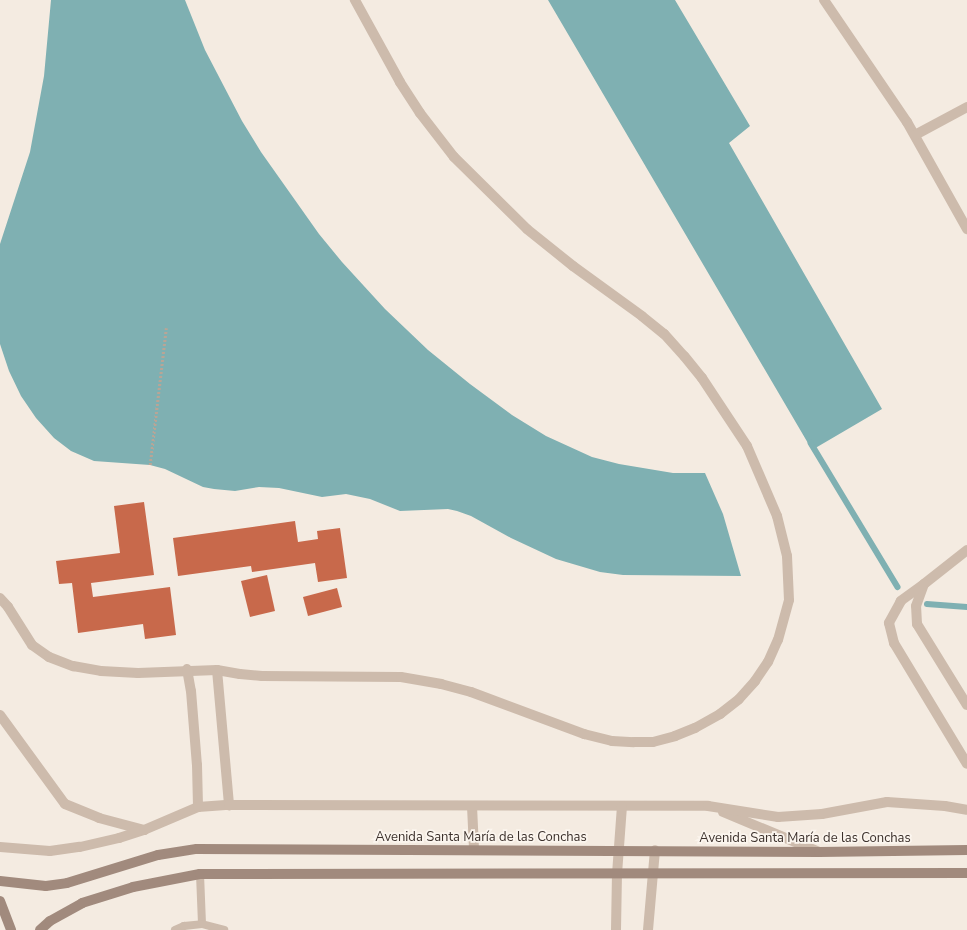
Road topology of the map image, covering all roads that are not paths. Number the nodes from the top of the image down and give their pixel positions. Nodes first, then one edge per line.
1 (355, 0) edge
2 (824, 0) edge
3 (967, 106) edge
4 (915, 135) junction
5 (967, 229) edge
6 (967, 550) edge
7 (924, 584) junction
8 (0, 598) edge
9 (187, 669) junction
10 (217, 670) junction
11 (967, 705) edge
12 (0, 716) edge
13 (967, 764) edge
14 (229, 805) junction
15 (472, 806) junction
16 (622, 806) junction
17 (708, 806) junction
18 (198, 807) junction
19 (967, 810) edge
20 (144, 830) junction
21 (0, 847) edge
22 (474, 849) junction
23 (619, 850) junction
24 (655, 850) junction
25 (967, 850) edge
26 (819, 852) junction
27 (967, 873) edge
28 (200, 874) junction
29 (617, 874) junction
30 (652, 874) junction
31 (0, 881) edge
32 (0, 901) edge
33 (202, 924) junction
34 (11, 930) edge
35 (40, 930) edge
36 (175, 930) edge
37 (224, 930) edge
38 (616, 930) edge
39 (648, 930) edge

1 - 10 street
2 - 4 street
3 - 4 street
4 - 5 street
6 - 7 street
7 - 11 street
7 - 13 street
8 - 9 street
9 - 10 street
9 - 18 street
10 - 14 street
12 - 20 street
14 - 15 street
14 - 18 street
15 - 16 street
15 - 22 street
16 - 17 street
16 - 23 street
17 - 19 street
17 - 26 street
18 - 20 street
20 - 21 street
22 - 23 main road, Avenida Santa María de las Conchas
22 - 31 main road, Avenida Santa María de las Conchas
23 - 24 main road, Avenida Santa María de las Conchas
23 - 29 street
24 - 26 main road, Avenida Santa María de las Conchas
24 - 30 street
25 - 26 main road, Avenida Santa María de las Conchas
27 - 30 main road
28 - 29 main road
28 - 33 lane
28 - 35 main road
29 - 30 main road
29 - 38 street
30 - 39 street
32 - 34 main road
33 - 36 lane
33 - 37 lane

